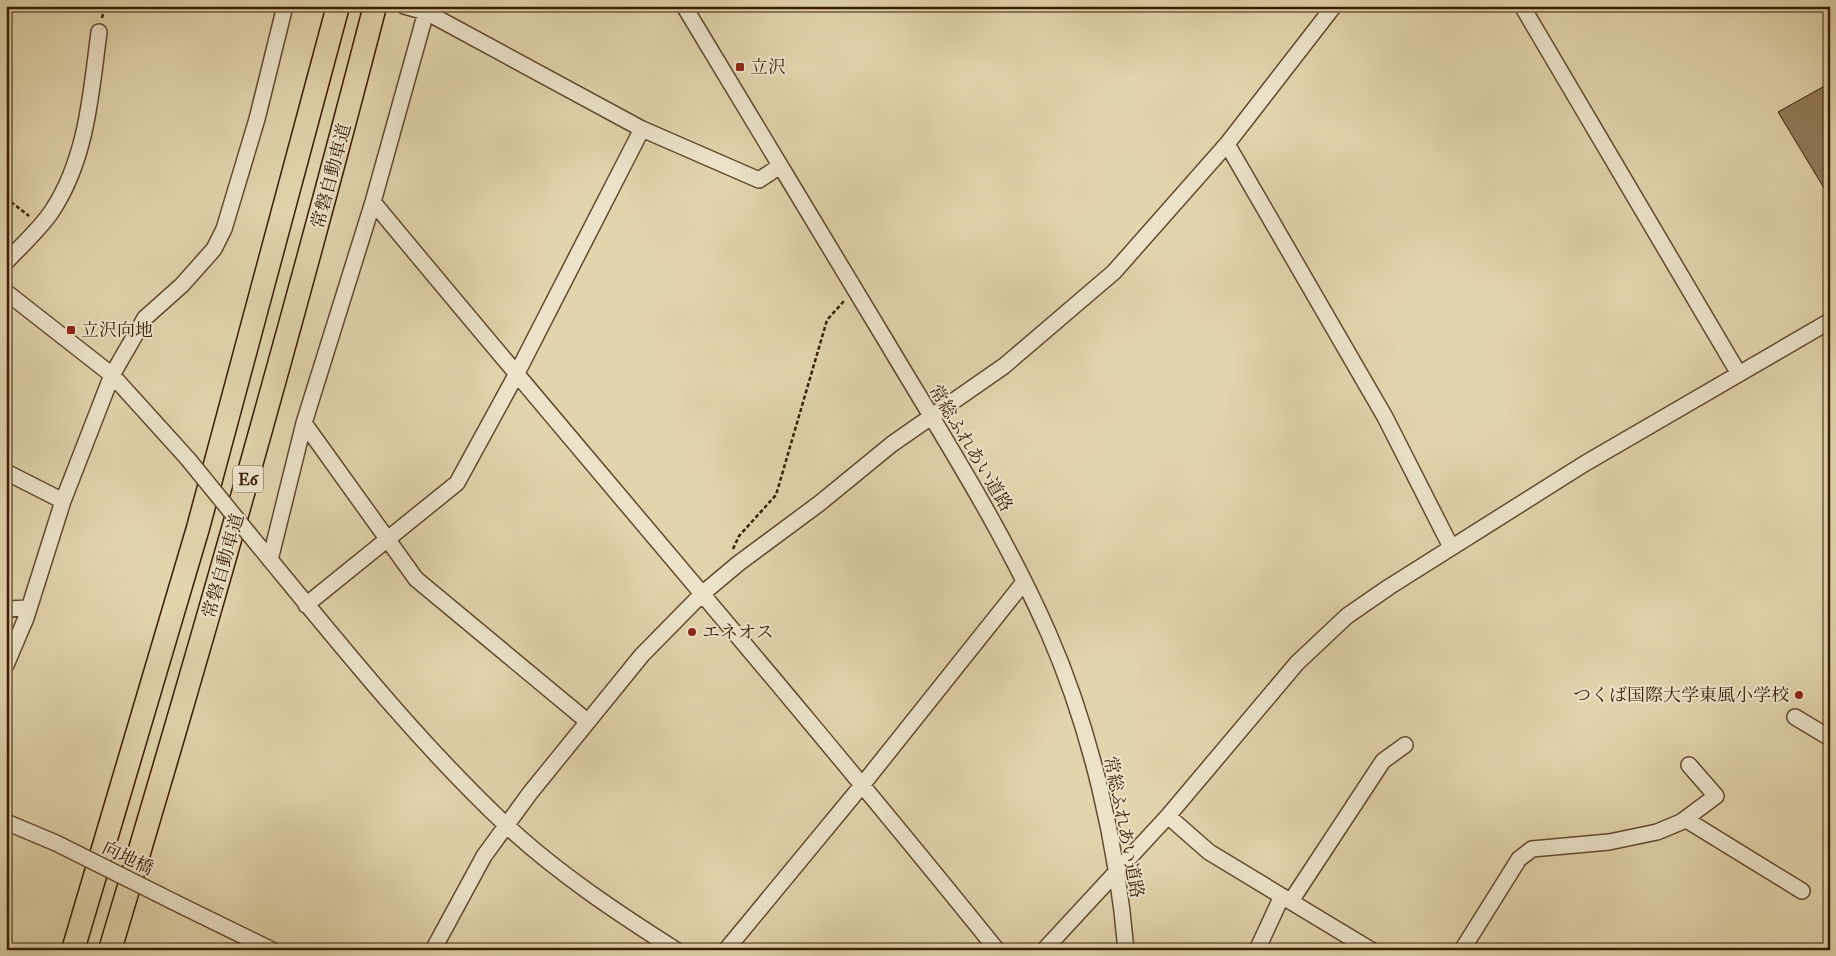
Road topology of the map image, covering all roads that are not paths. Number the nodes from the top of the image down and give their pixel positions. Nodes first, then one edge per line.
1 (285, 6) edge
2 (338, 6) edge
3 (375, 6) edge
4 (404, 6) edge
5 (684, 6) edge
6 (1334, 6) edge
7 (1522, 6) edge
8 (426, 12) junction
9 (99, 32) dead end
10 (642, 129) junction
11 (1226, 144) junction
12 (780, 166) junction
13 (373, 202) junction
14 (6, 262) edge
15 (6, 292) edge
16 (1830, 321) edge
17 (1739, 374) junction
18 (112, 375) junction
19 (516, 375) junction
20 (932, 417) junction
21 (304, 423) junction
22 (6, 472) edge
23 (63, 501) junction
24 (387, 538) junction
25 (1452, 548) junction
26 (270, 560) junction
27 (1024, 582) junction
28 (702, 594) junction
29 (306, 605) junction
30 (29, 608) junction
31 (6, 609) edge
32 (6, 665) edge
33 (1795, 718) dead end
34 (587, 721) junction
35 (1830, 738) edge
36 (1405, 745) dead end
37 (1689, 765) dead end
38 (863, 784) junction
39 (1168, 816) junction
40 (1685, 819) junction
41 (6, 822) edge
42 (507, 826) junction
43 (1116, 870) junction
44 (1802, 891) dead end
45 (1286, 898) junction
46 (1363, 948) edge
47 (73, 950) edge
48 (110, 950) edge
49 (272, 950) edge
50 (433, 950) edge
51 (676, 950) edge
52 (726, 950) edge
53 (997, 950) edge
54 (1044, 950) edge
55 (1126, 950) edge
56 (1257, 950) edge
57 (1462, 950) edge

1 - 18 street
2 - 47 highway, 常磐自動車道 / E6
3 - 48 highway, 常磐自動車道 / E6
4 - 8 street
5 - 12 street, 常総ふれあい道路
6 - 11 street
7 - 17 street
8 - 10 street
8 - 13 street
9 - 14 street
10 - 12 street
10 - 19 street
11 - 20 street
11 - 25 street
12 - 20 street, 常総ふれあい道路
13 - 19 street
13 - 21 street
15 - 18 street
16 - 17 street
17 - 25 street
18 - 23 street
18 - 26 street, bridge
19 - 24 street
19 - 28 street
20 - 27 street, 常総ふれあい道路
20 - 28 street
21 - 24 street
21 - 26 street
22 - 23 street
23 - 30 street
24 - 29 street
24 - 34 street
25 - 39 street
26 - 29 street
27 - 38 street
27 - 43 street, 常総ふれあい道路
28 - 34 street
28 - 38 street
29 - 42 street
30 - 31 street
30 - 32 street
33 - 35 street
34 - 42 street
36 - 45 street
37 - 40 street
38 - 52 street
38 - 53 street
39 - 43 street
39 - 45 street
40 - 44 street
40 - 57 street
41 - 49 street, 向地橋, bridge
42 - 50 street
42 - 51 street
43 - 54 street
43 - 55 street, 常総ふれあい道路
45 - 46 street
45 - 56 street

